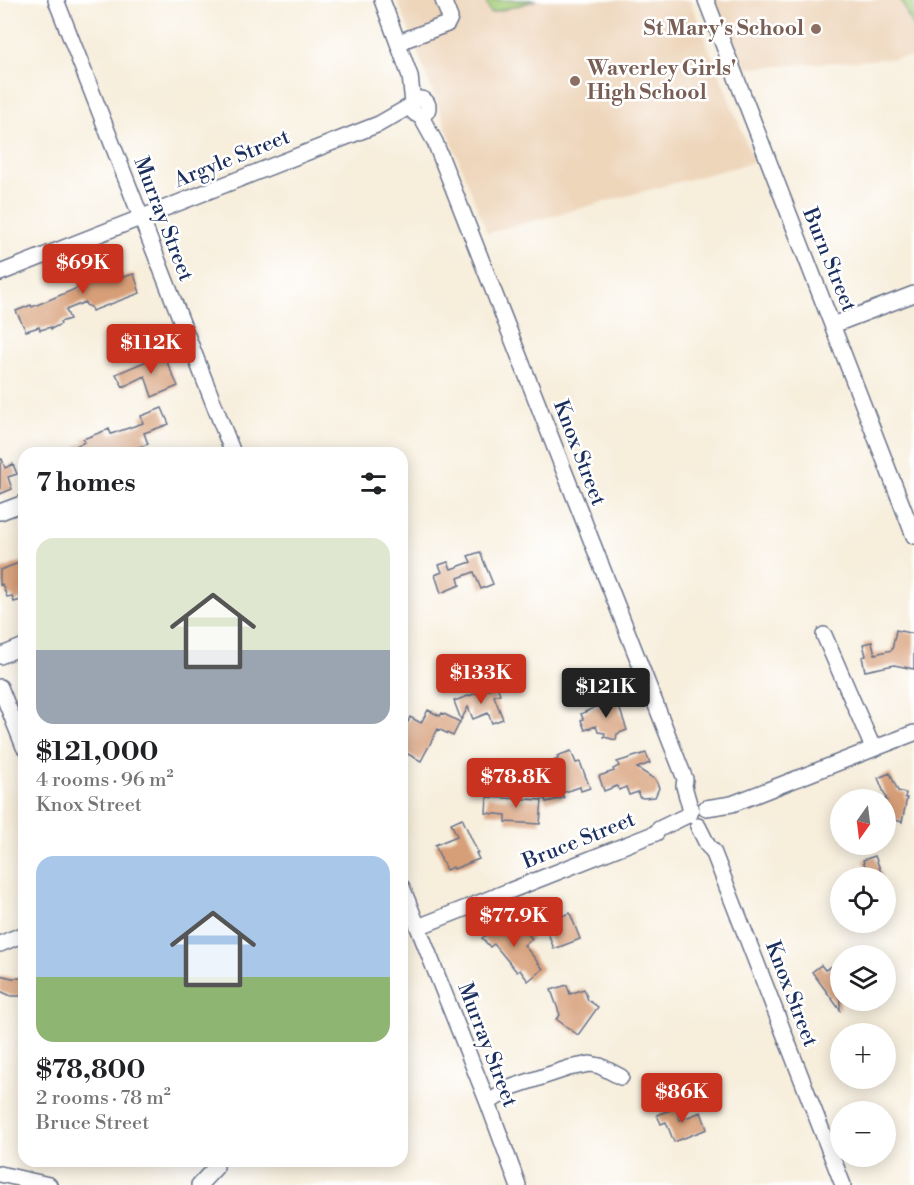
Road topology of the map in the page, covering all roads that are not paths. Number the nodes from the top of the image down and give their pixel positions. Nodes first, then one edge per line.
1 (56, 0) edge
2 (382, 0) edge
3 (443, 0) edge
4 (706, 0) edge
5 (399, 42) junction
6 (419, 109) junction
7 (140, 219) junction
8 (0, 273) edge
9 (914, 294) edge
10 (833, 326) junction
11 (231, 447) edge
12 (18, 504) edge
13 (0, 512) edge
14 (914, 536) edge
15 (824, 635) dead end
16 (18, 648) edge
17 (0, 656) edge
18 (0, 687) edge
19 (18, 732) edge
20 (914, 733) edge
21 (873, 748) junction
22 (700, 816) junction
23 (408, 902) edge
24 (418, 927) junction
25 (18, 936) edge
26 (0, 944) edge
27 (621, 1077) dead end
28 (488, 1103) junction
29 (216, 1167) dead end
30 (0, 1174) edge
31 (49, 1185) edge
32 (199, 1185) edge
33 (518, 1185) edge
34 (843, 1185) edge

1 - 7 street, Murray Street
2 - 5 street, Knox Street
3 - 5 street
4 - 10 street, Burn Street
5 - 6 street, Knox Street
6 - 7 street, Argyle Street
6 - 22 street, Knox Street
7 - 8 street, Argyle Street
7 - 11 street, Murray Street
9 - 10 street
10 - 14 street, Burn Street
12 - 13 street
15 - 21 street
16 - 17 street
18 - 19 street
20 - 21 street, Bruce Street
21 - 22 street, Bruce Street
22 - 24 street, Bruce Street
22 - 34 street, Knox Street
23 - 24 street, Murray Street
24 - 28 street, Murray Street
25 - 26 street
27 - 28 street
28 - 33 street, Murray Street
29 - 32 street
30 - 31 street

